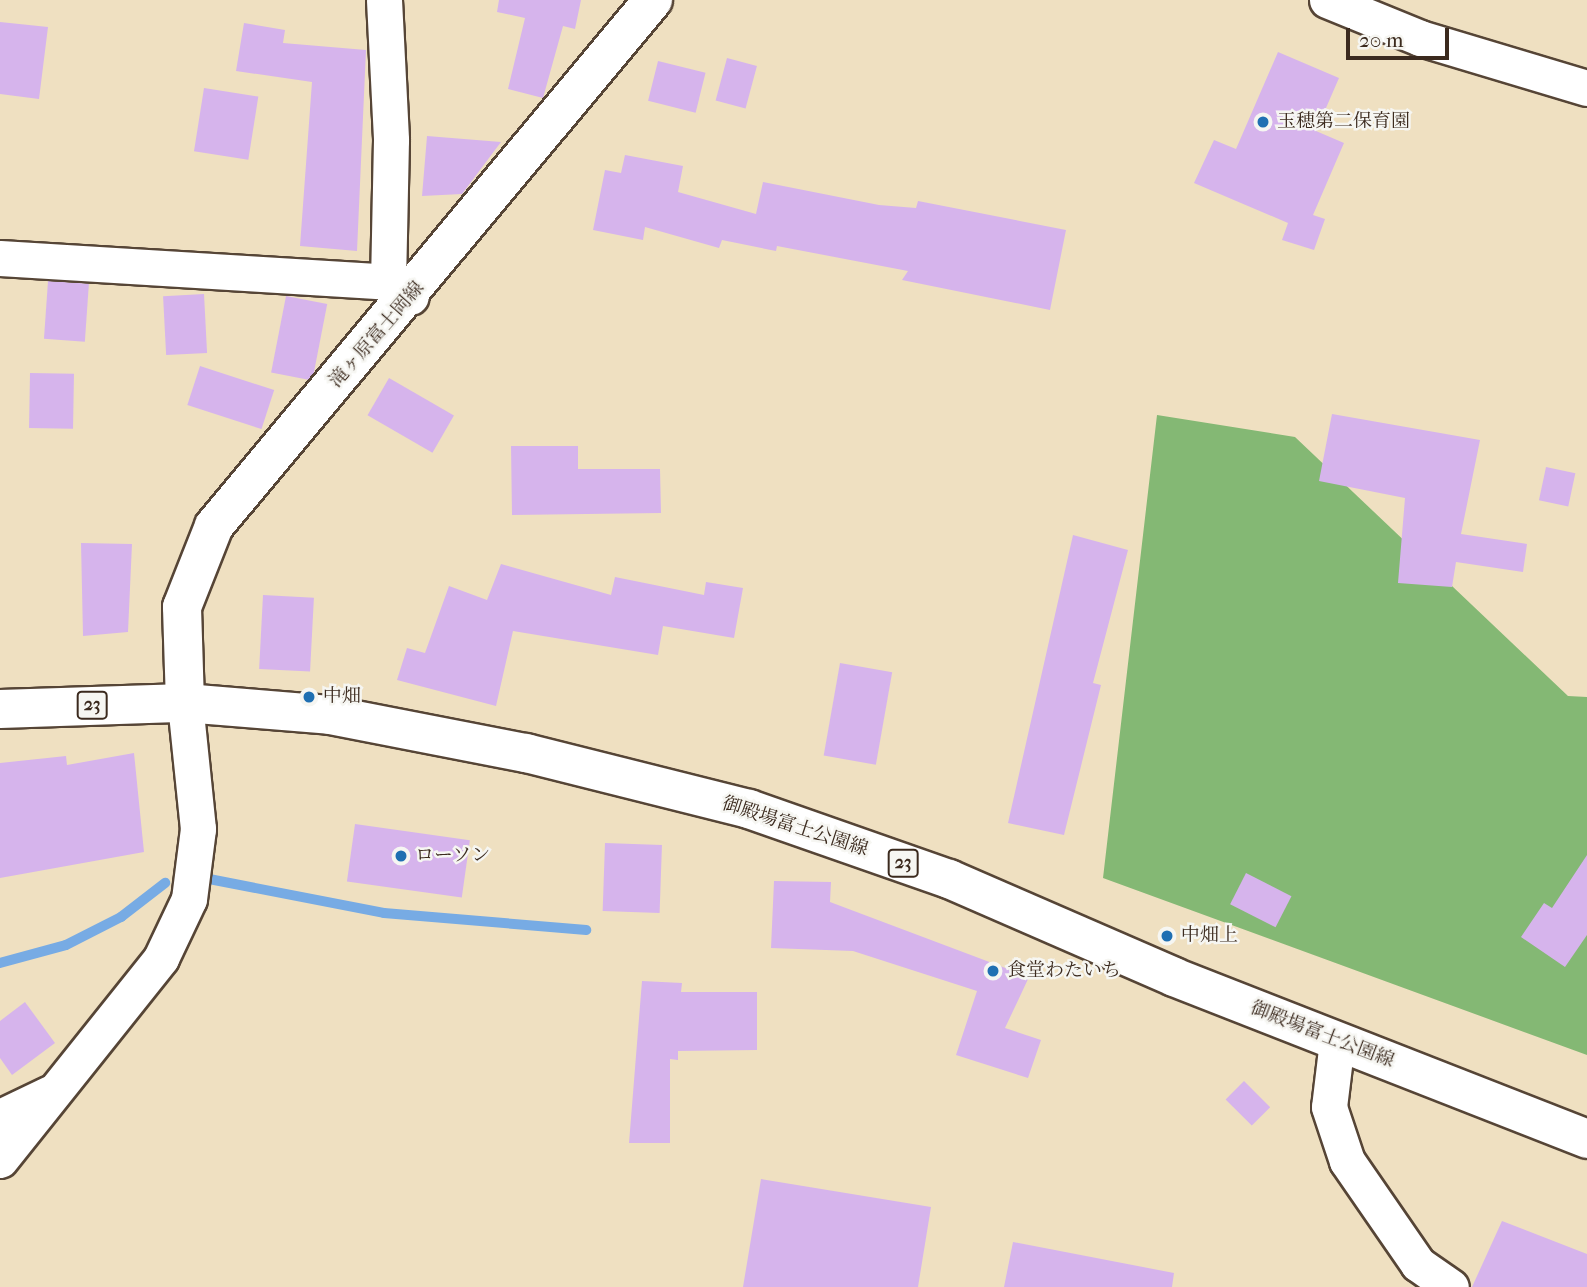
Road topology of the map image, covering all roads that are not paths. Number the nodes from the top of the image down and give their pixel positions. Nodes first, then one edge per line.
1 (384, 0) edge
2 (653, 0) edge
3 (1327, 0) edge
4 (1587, 88) edge
5 (0, 258) edge
6 (399, 290) junction
7 (184, 703) junction
8 (0, 709) edge
9 (1337, 1041) junction
10 (60, 1089) junction
11 (0, 1117) edge
12 (1587, 1139) edge
13 (0, 1160) edge
14 (1451, 1287) edge

1 - 6 street
2 - 6 main road, 滝ヶ原富士岡線
3 - 4 street
5 - 6 street
6 - 7 main road, 滝ヶ原富士岡線
7 - 8 main road, 御殿場富士公園線 / 23
7 - 9 main road, 御殿場富士公園線 / 23
7 - 10 street
9 - 12 main road, 御殿場富士公園線 / 23
9 - 14 street
10 - 11 street
10 - 13 street

